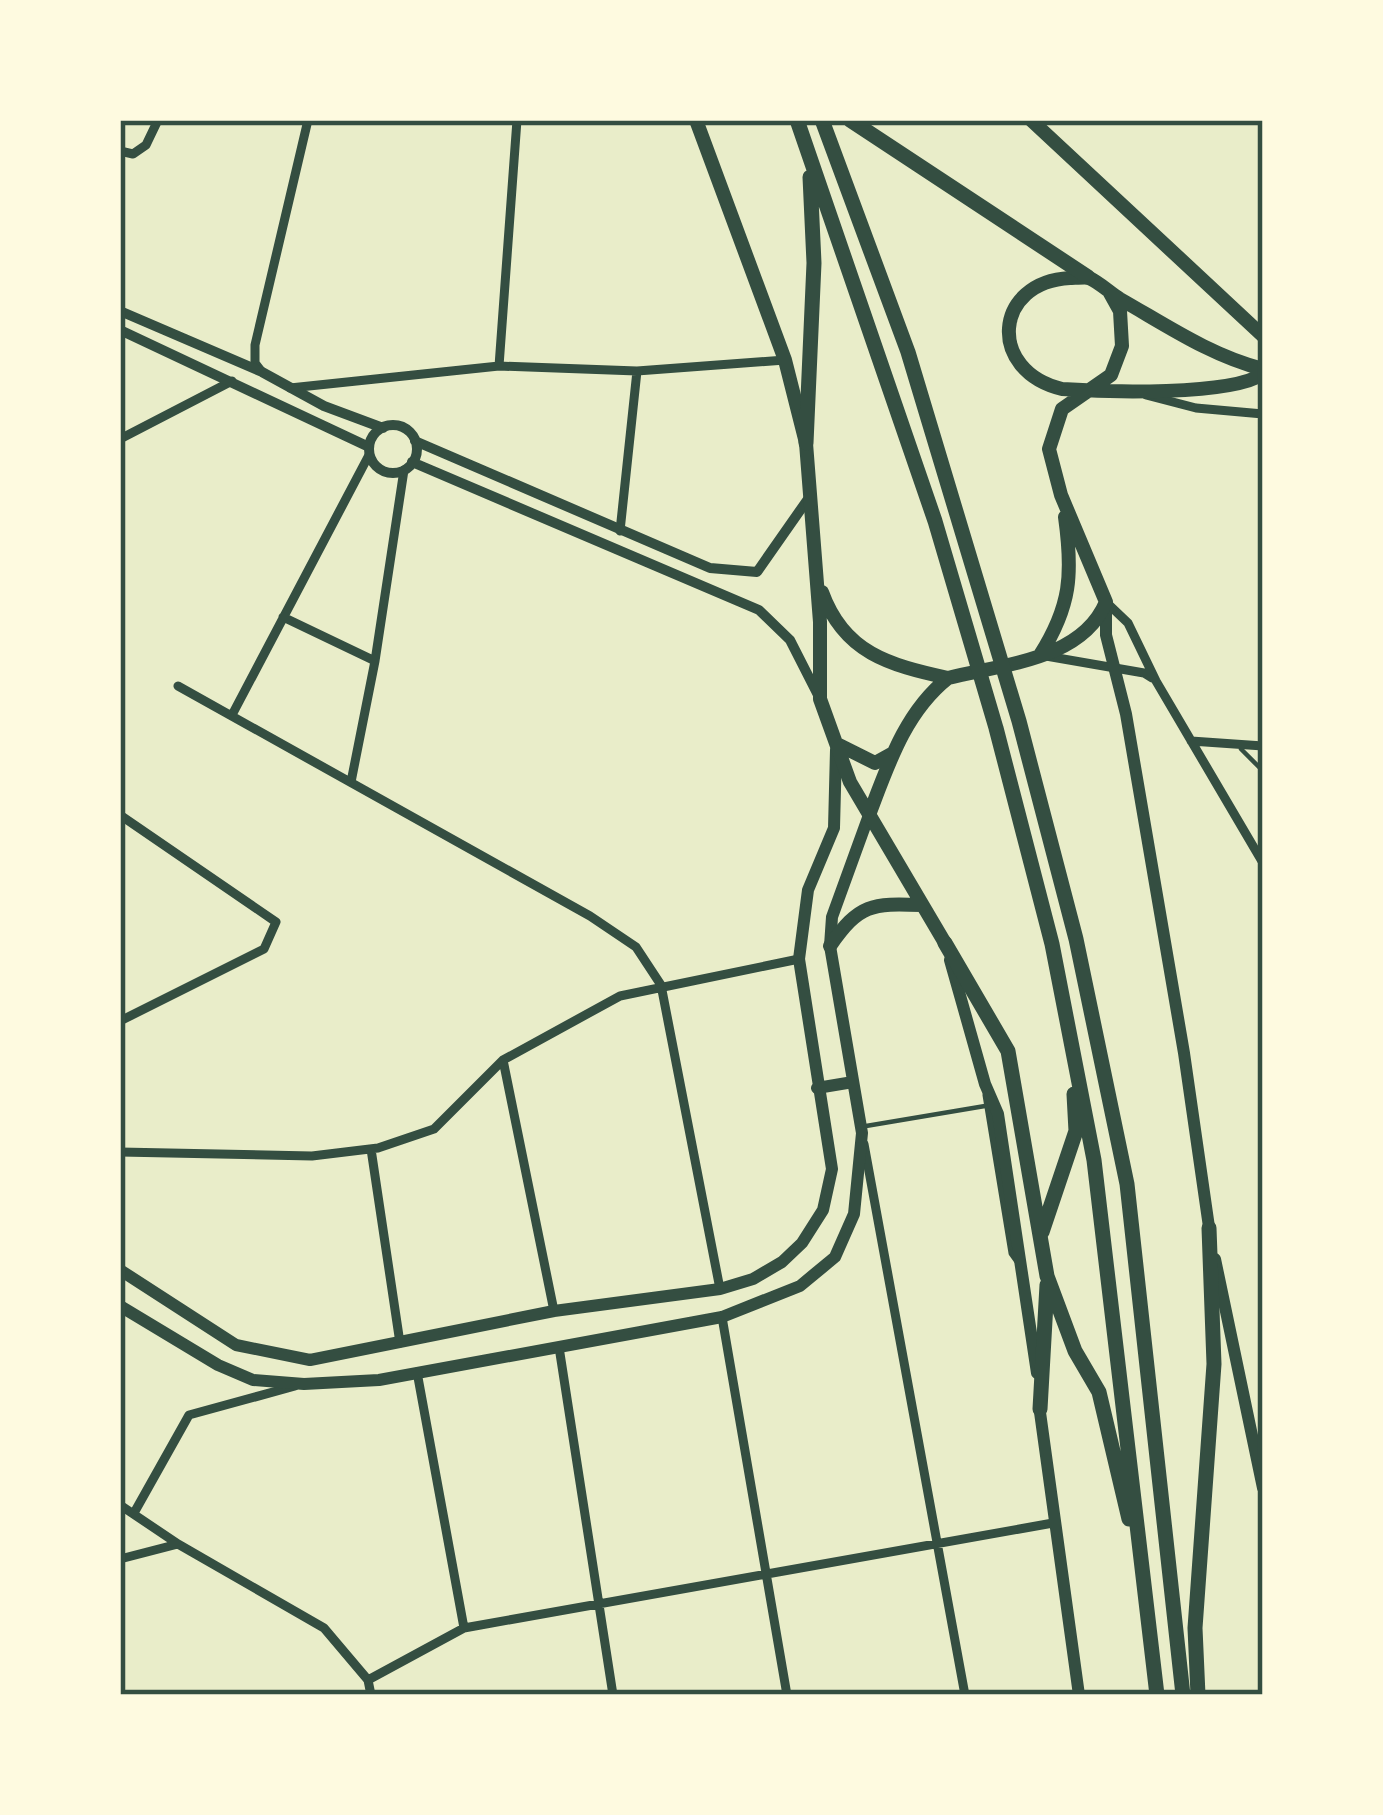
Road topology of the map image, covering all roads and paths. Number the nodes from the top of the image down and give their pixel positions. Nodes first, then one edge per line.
1 (158, 120) edge
2 (308, 120) edge
3 (517, 120) edge
4 (696, 120) edge
5 (797, 120) edge
6 (822, 120) edge
7 (850, 120) edge
8 (1030, 120) edge
9 (804, 139) junction
10 (120, 151) edge
11 (1088, 277) junction
12 (1110, 293) junction
13 (120, 310) edge
14 (1258, 328) edge
15 (120, 330) edge
16 (1197, 343) junction
17 (785, 360) junction
18 (499, 365) junction
19 (637, 371) junction
20 (262, 372) junction
21 (1263, 372) edge
22 (233, 380) junction
23 (290, 388) junction
24 (1198, 388) junction
25 (1123, 390) junction
26 (1090, 391) junction
27 (1263, 392) edge
28 (1263, 414) edge
29 (383, 428) junction
30 (120, 439) edge
31 (415, 441) junction
32 (806, 443) junction
33 (369, 451) junction
34 (408, 466) junction
35 (1061, 495) junction
36 (808, 499) junction
37 (620, 531) junction
38 (815, 573) junction
39 (1106, 602) junction
40 (284, 617) junction
41 (1040, 655) junction
42 (375, 661) junction
43 (1114, 668) junction
44 (948, 678) junction
45 (1156, 681) junction
46 (178, 686) dead end
47 (820, 699) junction
48 (232, 715) junction
49 (1191, 741) junction
50 (836, 744) junction
51 (1237, 744) junction
52 (1263, 746) edge
53 (893, 753) junction
54 (1263, 771) edge
55 (351, 782) junction
56 (869, 815) junction
57 (122, 818) edge
58 (1247, 836) junction
59 (1263, 840) edge
60 (1263, 863) edge
61 (921, 904) junction
62 (945, 943) junction
63 (830, 946) junction
64 (799, 959) junction
65 (662, 985) junction
66 (120, 1021) edge
67 (1070, 1031) junction
68 (503, 1060) junction
69 (853, 1082) junction
70 (985, 1084) junction
71 (818, 1088) junction
72 (988, 1105) junction
73 (861, 1130) junction
74 (371, 1149) junction
75 (120, 1152) edge
76 (1209, 1228) junction
77 (1040, 1238) junction
78 (1022, 1265) junction
79 (120, 1270) edge
80 (1048, 1276) junction
81 (720, 1289) junction
82 (633, 1301) junction
83 (120, 1306) edge
84 (554, 1311) junction
85 (722, 1317) junction
86 (638, 1331) junction
87 (400, 1343) junction
88 (559, 1347) junction
89 (417, 1372) junction
90 (304, 1384) junction
91 (1040, 1409) junction
92 (1263, 1488) edge
93 (120, 1504) edge
94 (134, 1513) junction
95 (1053, 1523) junction
96 (178, 1544) junction
97 (939, 1546) junction
98 (120, 1559) edge
99 (766, 1576) junction
100 (1145, 1586) junction
101 (600, 1606) junction
102 (464, 1628) junction
103 (368, 1680) junction
104 (371, 1695) edge
105 (613, 1695) edge
106 (787, 1695) edge
107 (965, 1695) edge
108 (1079, 1695) edge
109 (1157, 1695) edge
110 (1183, 1695) edge
111 (1198, 1695) edge

1 - 10 street
2 - 20 street
3 - 18 street
4 - 17 main road
5 - 9 highway
6 - 110 highway
7 - 11 highway
8 - 14 main road
9 - 32 highway
9 - 67 highway
11 - 12 main road
11 - 26 main road
12 - 16 main road
12 - 26 main road
13 - 20 street
15 - 22 street
16 - 21 main road
16 - 24 main road
17 - 19 street
17 - 32 main road
18 - 19 street
18 - 23 street
19 - 37 street
20 - 23 street
21 - 24 main road
22 - 30 street
22 - 33 street
23 - 29 street
24 - 25 main road
24 - 27 main road
25 - 26 main road
25 - 28 street
26 - 35 main road
29 - 31 street
29 - 33 street
31 - 34 street
31 - 37 street
32 - 36 main road
33 - 34 street
33 - 40 street
34 - 42 street
34 - 47 street
35 - 39 main road
35 - 41 main road
36 - 37 street
36 - 38 main road
38 - 44 main road
38 - 47 main road
39 - 41 main road
39 - 43 main road
39 - 45 street
40 - 42 street
40 - 48 street
41 - 43 street
41 - 44 main road
42 - 55 street
43 - 45 street
43 - 76 main road
44 - 53 main road
45 - 49 street
46 - 48 street
47 - 50 main road
48 - 55 street
49 - 51 street
49 - 58 street
50 - 53 main road
50 - 56 main road
50 - 64 main road
51 - 52 street
51 - 54 lane
53 - 56 main road
55 - 65 street
56 - 61 main road
56 - 63 main road
57 - 66 street
58 - 59 lane
58 - 60 street
61 - 62 main road
61 - 63 main road
62 - 70 main road
62 - 77 highway
63 - 69 main road
64 - 65 street
64 - 71 main road
65 - 68 street
65 - 81 street
67 - 77 highway
67 - 100 highway
68 - 74 street
68 - 84 street
69 - 71 main road
69 - 73 main road
70 - 72 street
70 - 78 main road
71 - 81 main road
72 - 73 lane
72 - 78 street
73 - 85 main road
73 - 97 street
74 - 75 street
74 - 87 street
76 - 92 main road
76 - 111 highway
77 - 80 highway
78 - 91 main road
79 - 87 main road
80 - 91 highway
80 - 100 highway
81 - 82 main road
82 - 84 main road
82 - 86 main road
83 - 90 main road
84 - 87 main road
85 - 86 main road
85 - 99 street
86 - 88 main road
88 - 89 main road
88 - 101 street
89 - 90 main road
89 - 102 street
90 - 94 street
91 - 95 main road
93 - 94 street
94 - 96 street
95 - 97 street
95 - 108 main road
96 - 98 street
96 - 103 street
97 - 99 street
97 - 107 street
99 - 101 street
99 - 106 street
100 - 109 highway
101 - 102 street
101 - 105 street
102 - 103 street
103 - 104 street

